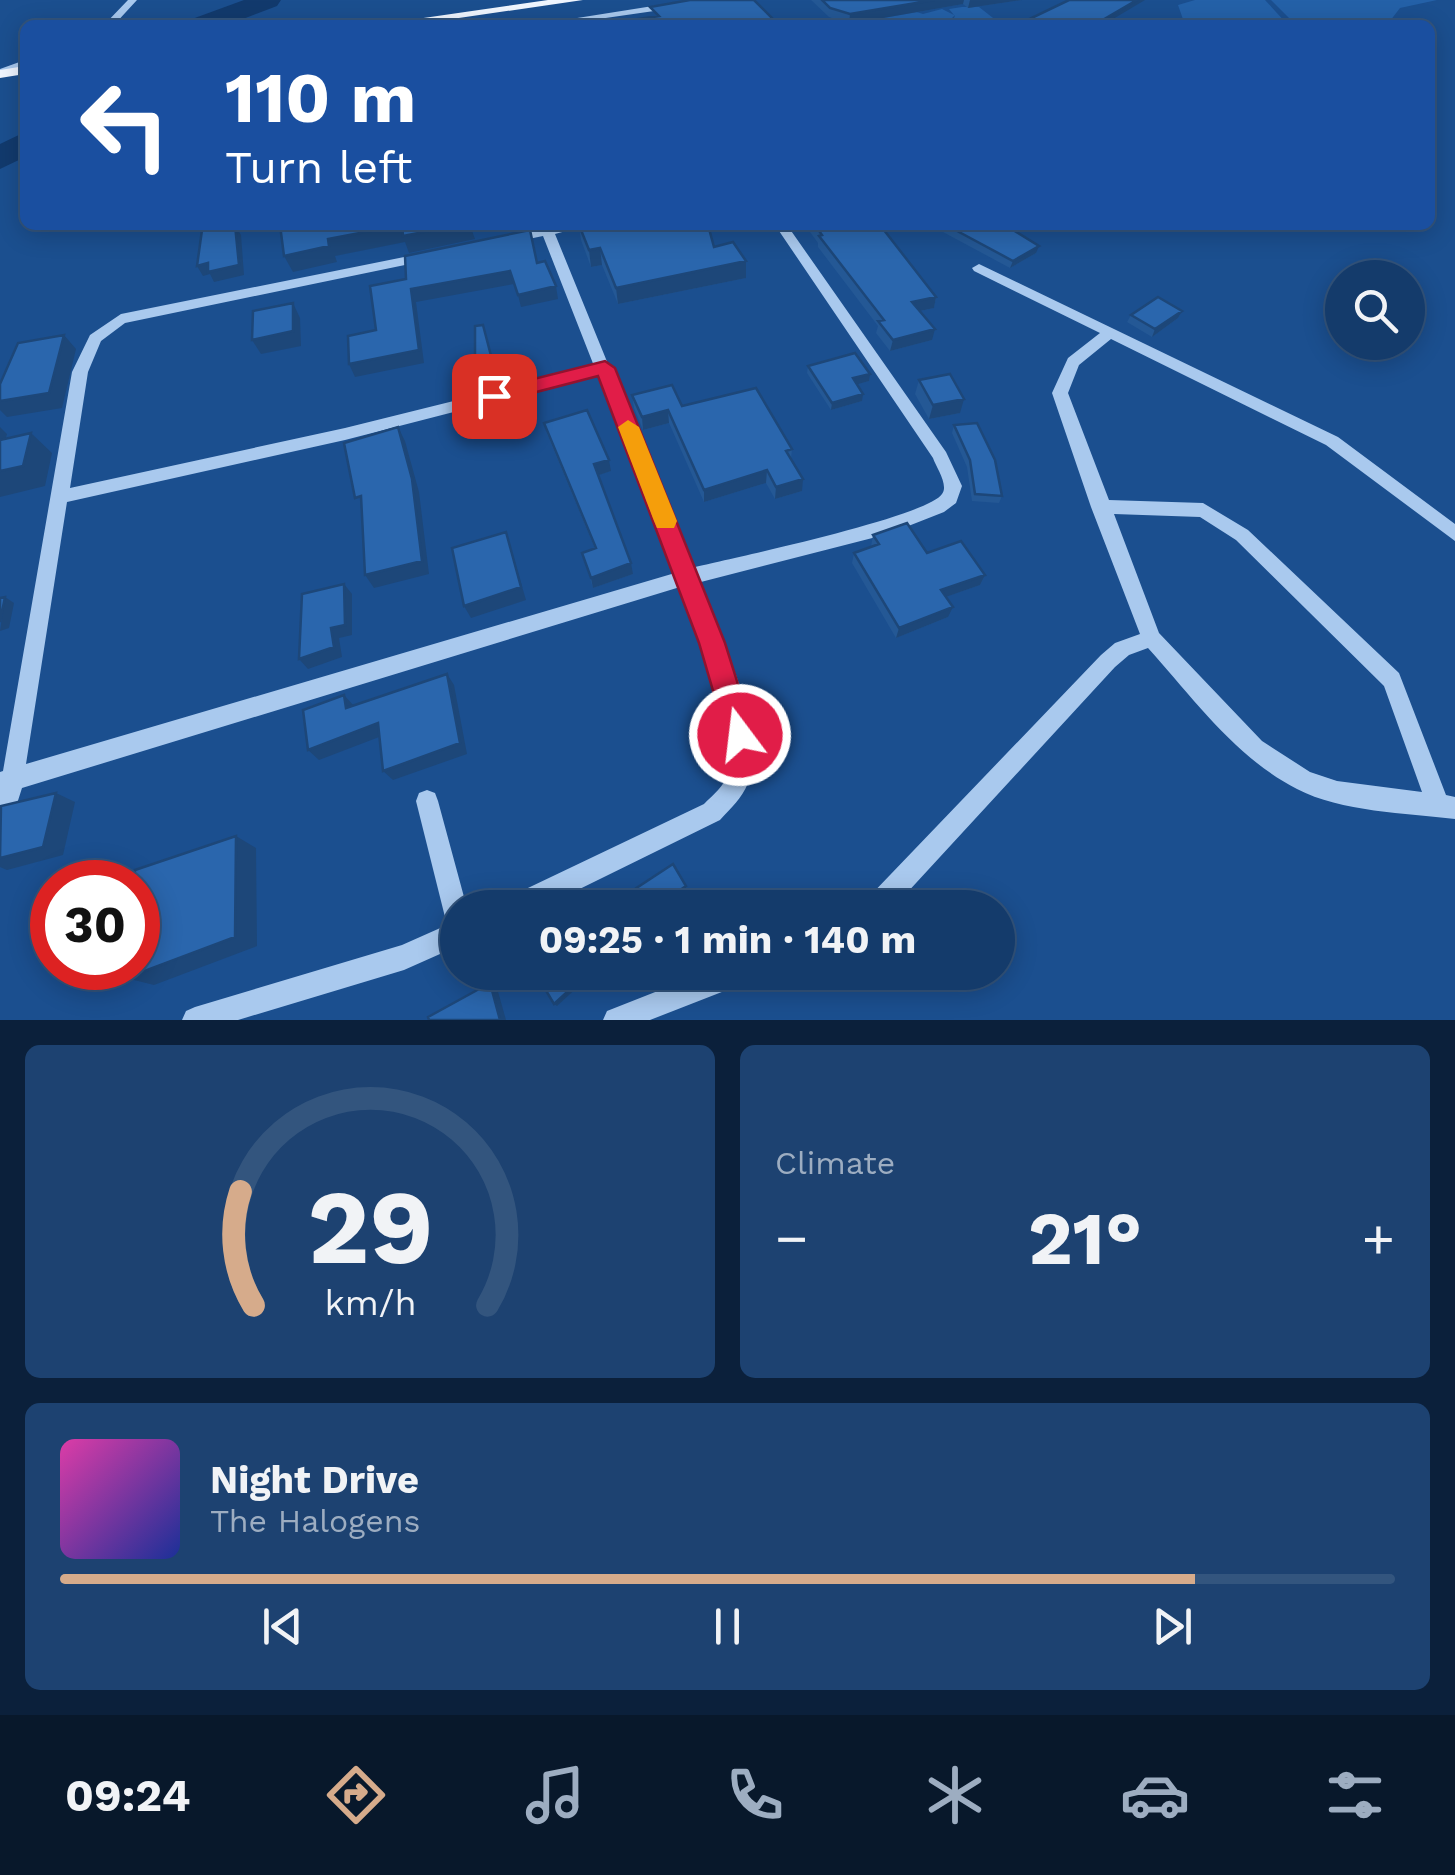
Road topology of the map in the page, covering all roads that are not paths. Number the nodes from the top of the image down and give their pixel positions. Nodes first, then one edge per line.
1 (133, 0) edge
2 (577, 0) edge
3 (682, 4) edge
4 (114, 20) edge
5 (464, 20) edge
6 (572, 20) edge
7 (539, 230) edge
8 (547, 230) edge
9 (784, 230) edge
10 (490, 243) edge
11 (451, 251) edge
12 (979, 268) dead end
13 (1110, 332) junction
14 (605, 368) junction
15 (62, 496) junction
16 (1100, 507) junction
17 (1455, 534) edge
18 (688, 577) junction
19 (1151, 638) junction
20 (7, 781) edge
21 (427, 801) dead end
22 (1447, 806) edge
23 (0, 824) edge
24 (450, 890) edge
25 (551, 890) edge
26 (893, 890) edge
27 (440, 941) edge
28 (694, 990) edge
29 (195, 1020) edge
30 (616, 1020) edge

1 - 4 street
2 - 5 main road
3 - 6 street
7 - 10 street
8 - 14 street
9 - 18 street
11 - 15 street
12 - 13 street
13 - 16 street
13 - 17 street
14 - 15 street
14 - 18 street
15 - 20 street
16 - 19 street
16 - 22 street
18 - 20 street
18 - 25 street
19 - 22 street
19 - 26 street
20 - 23 street
21 - 24 street
27 - 29 street
28 - 30 street

